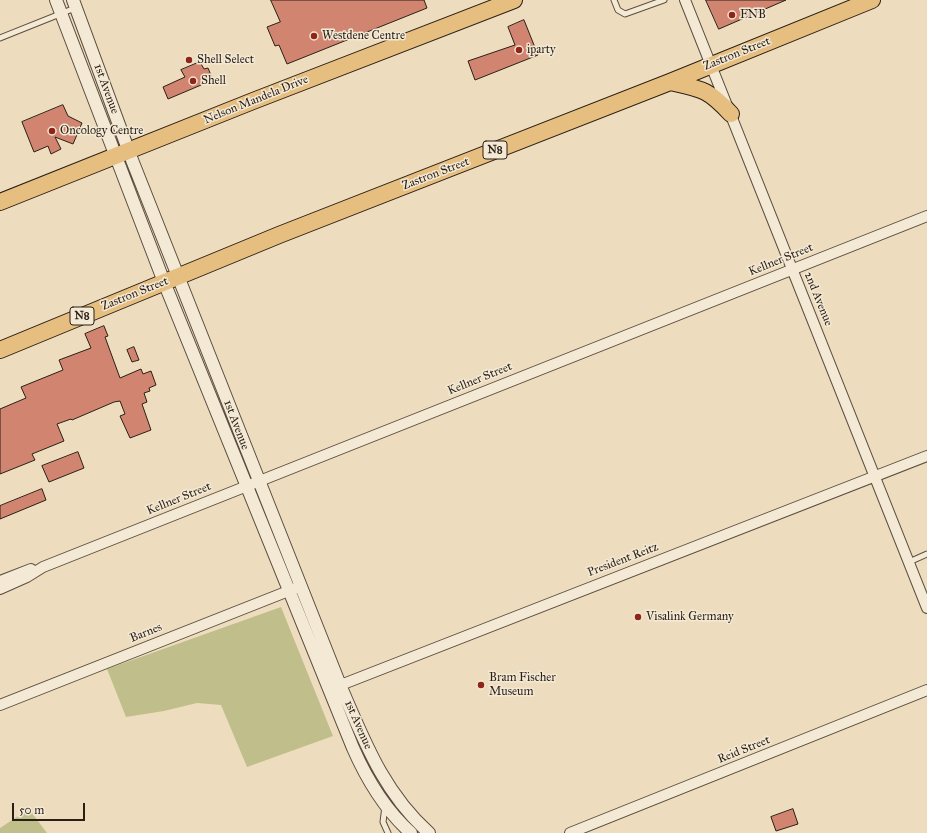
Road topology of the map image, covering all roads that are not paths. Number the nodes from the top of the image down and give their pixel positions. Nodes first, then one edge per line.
1 (56, 0) edge
2 (514, 0) edge
3 (614, 0) edge
4 (664, 0) edge
5 (686, 0) edge
6 (872, 0) edge
7 (74, 4) edge
8 (61, 13) junction
9 (0, 38) edge
10 (711, 65) junction
11 (670, 82) junction
12 (731, 114) junction
13 (122, 154) junction
14 (0, 202) edge
15 (927, 216) edge
16 (792, 269) junction
17 (171, 279) junction
18 (0, 350) edge
19 (927, 456) edge
20 (875, 476) junction
21 (258, 481) junction
22 (246, 486) junction
23 (927, 554) edge
24 (909, 562) junction
25 (43, 567) junction
26 (0, 581) edge
27 (301, 585) junction
28 (0, 589) edge
29 (290, 590) junction
30 (927, 608) edge
31 (334, 687) junction
32 (927, 690) edge
33 (0, 705) edge
34 (392, 791) junction
35 (383, 802) junction
36 (388, 833) edge
37 (411, 833) edge
38 (429, 833) edge
39 (570, 833) edge

1 - 8 street, 1st Avenue
2 - 13 highway, Nelson Mandela Drive
3 - 4 lane
5 - 10 street, 2nd Avenue
6 - 10 highway, Zastron Street / N8
7 - 8 lane
7 - 13 street, 1st Avenue
8 - 9 lane
8 - 13 street, 1st Avenue
10 - 11 highway, Zastron Street / N8
10 - 12 street, 2nd Avenue
11 - 12 highway
11 - 17 highway, Zastron Street / N8
12 - 16 street, 2nd Avenue
13 - 14 highway, Nelson Mandela Drive
13 - 17 street, 1st Avenue
15 - 16 street, Kellner Street
16 - 20 street, 2nd Avenue
16 - 21 street, Kellner Street
17 - 18 highway, Zastron Street / N8
17 - 21 street, 1st Avenue
17 - 22 street, 1st Avenue
19 - 20 street, President Reitz
20 - 24 street, 2nd Avenue
20 - 31 street, President Reitz
21 - 22 street, Kellner Street
21 - 27 street, 1st Avenue
22 - 25 street, Kellner Street
22 - 29 street, 1st Avenue
23 - 24 lane
24 - 30 street, 2nd Avenue
25 - 26 street, Kellner Street
25 - 28 street, Kellner Street
27 - 29 street, Barnes
27 - 31 street, 1st Avenue
29 - 31 street, 1st Avenue
29 - 33 street, Barnes
31 - 34 street, 1st Avenue
31 - 35 street, 1st Avenue
32 - 39 street, Reid Street
34 - 35 street
34 - 38 street, 1st Avenue
35 - 36 lane
35 - 37 street, 1st Avenue

